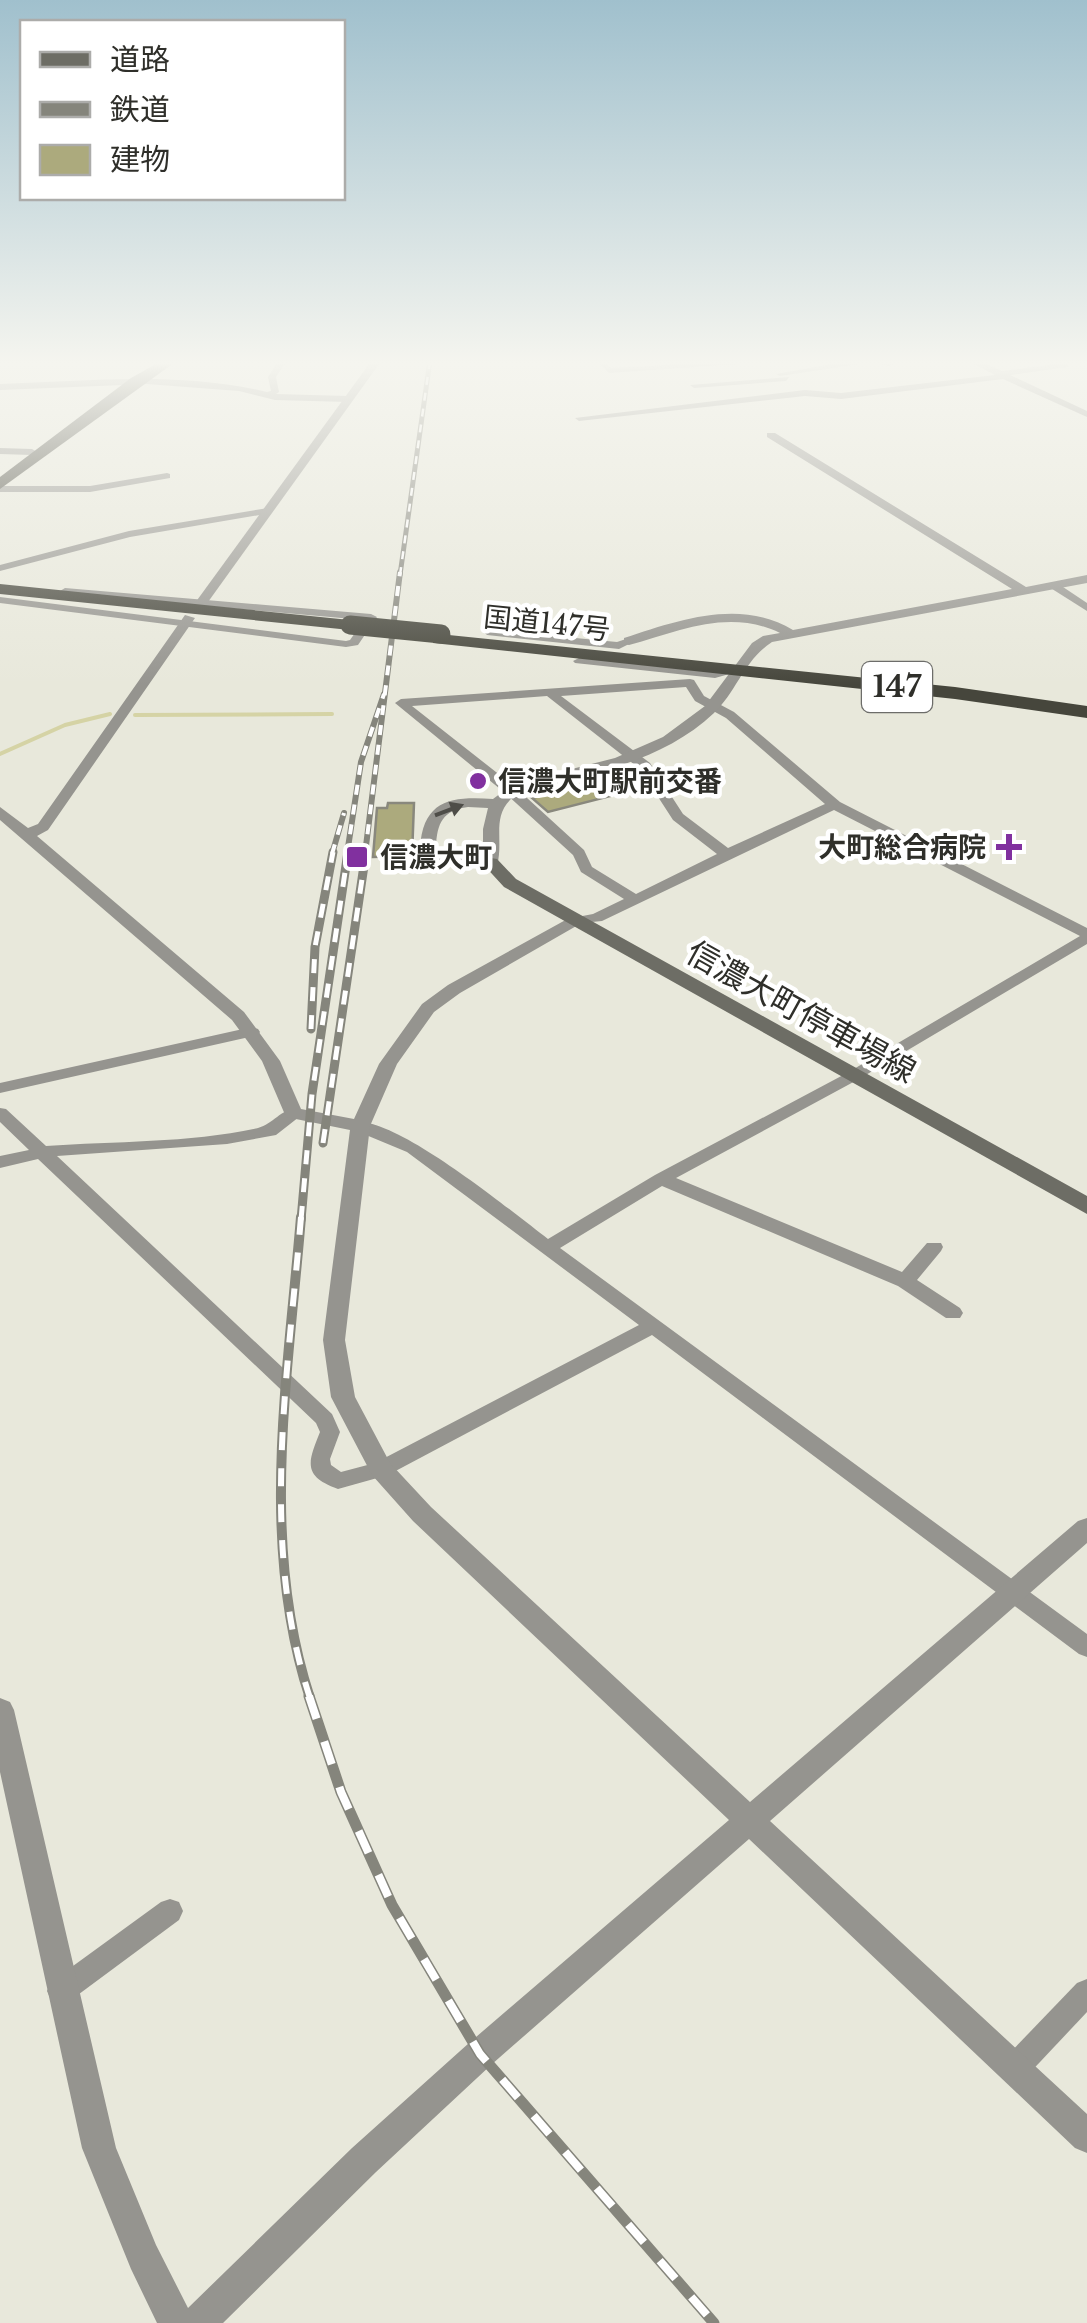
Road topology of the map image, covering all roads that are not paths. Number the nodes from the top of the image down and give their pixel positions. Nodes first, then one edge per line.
1 (22, 468) edge
2 (299, 468) edge
3 (824, 468) edge
4 (168, 476) dead end
5 (0, 486) edge
6 (268, 511) junction
7 (0, 568) edge
8 (1087, 578) edge
9 (1053, 585) junction
10 (1022, 590) junction
11 (0, 592) edge
12 (1087, 608) edge
13 (194, 612) junction
14 (788, 632) junction
15 (491, 633) dead end
16 (629, 640) joint
17 (579, 661) dead end
18 (736, 667) junction
19 (549, 692) junction
20 (712, 708) junction
21 (1087, 708) edge
22 (634, 757) junction
23 (510, 790) junction
24 (496, 804) junction
25 (835, 806) junction
26 (0, 812) edge
27 (27, 836) junction
28 (728, 855) junction
29 (491, 863) junction
30 (636, 900) junction
31 (578, 920) junction
32 (1087, 936) edge
33 (252, 1032) junction
34 (853, 1076) junction
35 (0, 1088) edge
36 (0, 1113) edge
37 (293, 1114) junction
38 (360, 1126) junction
39 (43, 1152) junction
40 (0, 1162) edge
41 (662, 1180) junction
42 (1087, 1206) edge
43 (934, 1247) dead end
44 (546, 1248) junction
45 (905, 1281) junction
46 (953, 1314) dead end
47 (651, 1327) junction
48 (382, 1469) junction
49 (1087, 1528) edge
50 (1013, 1595) junction
51 (1087, 1647) edge
52 (0, 1710) edge
53 (751, 1819) junction
54 (170, 1911) dead end
55 (61, 1991) junction
56 (1087, 1992) edge
57 (1014, 2069) junction
58 (1087, 2136) edge
59 (176, 2323) edge
60 (198, 2323) edge

1 - 5 highway
2 - 6 street
3 - 10 street
4 - 5 street
6 - 7 street
6 - 13 street
8 - 9 street
9 - 10 street
9 - 12 street
10 - 14 street
11 - 13 street
11 - 13 street
11 - 18 highway, 国道147号 / 147, bridge
13 - 13 street
13 - 27 street
14 - 16 street
14 - 18 street
15 - 16 street
17 - 18 street
18 - 20 street
18 - 21 highway, 国道147号 / 147
19 - 20 street
19 - 22 street
19 - 23 street
20 - 22 street
20 - 25 street
22 - 23 street
22 - 28 street
23 - 24 street
23 - 30 street
24 - 29 street
29 -> 24 street
25 - 28 street
25 - 32 street
26 - 27 street
27 - 33 street
28 - 30 street
29 - 31 main road, 信濃大町停車場線
30 - 31 street
31 - 34 main road, 信濃大町停車場線
31 - 38 street
32 - 34 street
33 - 35 street
33 - 37 street
34 - 41 street
34 - 42 main road, 信濃大町停車場線
36 - 39 street
37 - 38 street
37 - 39 street
38 - 44 street
38 - 48 street
39 - 40 street
39 - 48 street
41 - 44 street
41 - 45 street
43 - 45 street
44 - 47 street
45 - 46 street
47 - 48 street
47 - 50 street
48 - 53 street
49 - 50 street
50 - 51 street
50 - 53 street
52 - 55 street
53 - 57 street
53 - 60 street
54 - 55 street
55 - 59 street
56 - 57 street
57 - 58 street

